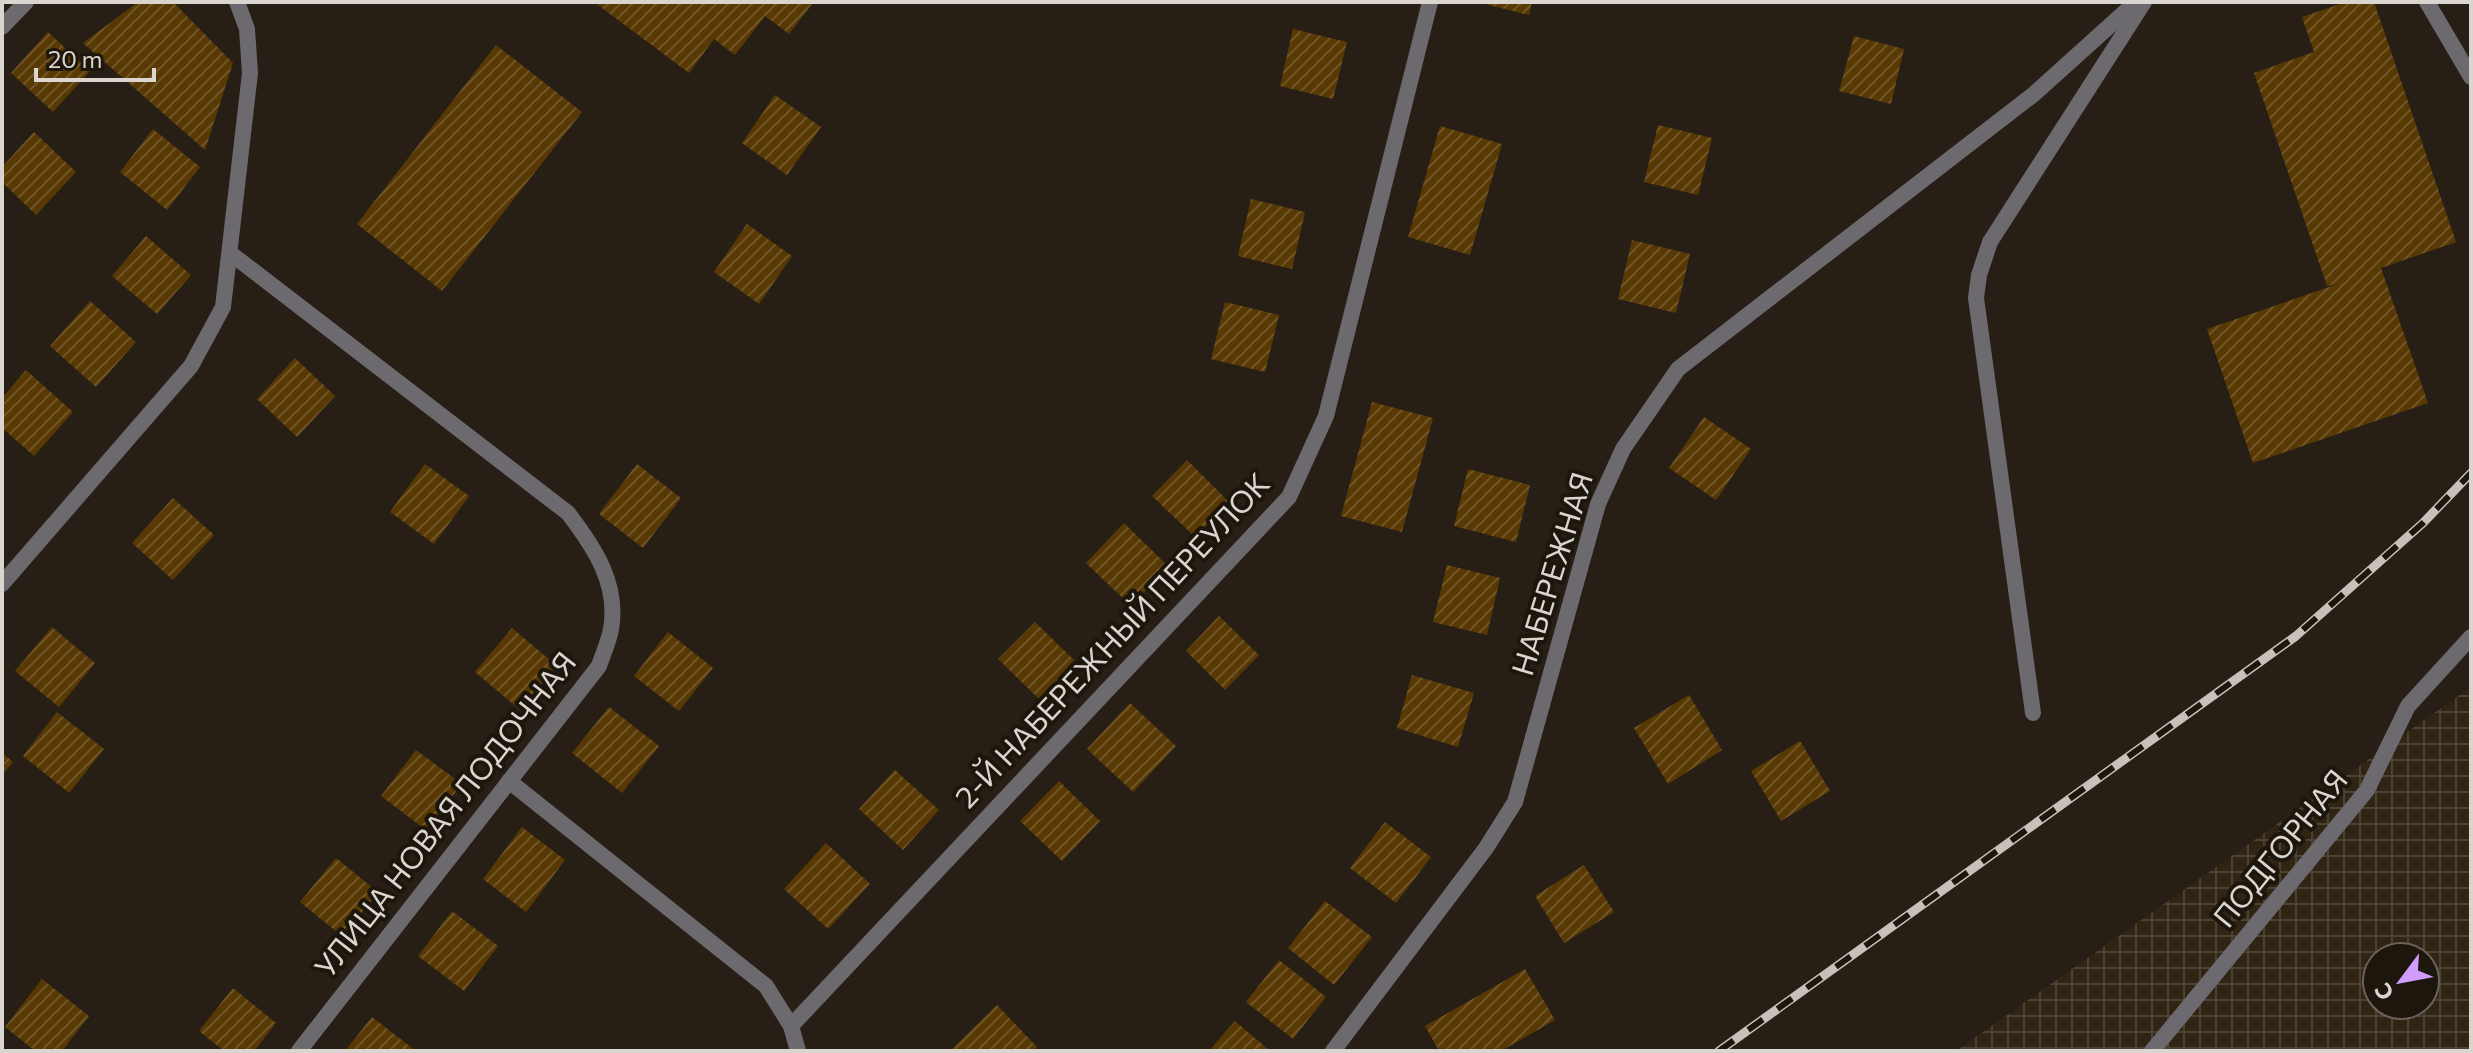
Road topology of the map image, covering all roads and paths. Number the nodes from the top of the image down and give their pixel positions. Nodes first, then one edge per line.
1 (26, 2) edge
2 (237, 2) edge
3 (1430, 2) edge
4 (2136, 2) edge
5 (2144, 2) edge
6 (2427, 2) edge
7 (2, 27) edge
8 (2471, 77) edge
9 (230, 253) junction
10 (2, 584) edge
11 (2471, 637) edge
12 (2033, 713) dead end
13 (509, 781) junction
14 (791, 1026) junction
15 (299, 1051) edge
16 (798, 1051) edge
17 (1333, 1051) edge
18 (2152, 1051) edge

1 - 7 street
2 - 9 street
3 - 14 street, 2-Й НАБЕРЕЖНЫЙ ПЕРЕУЛОК
4 - 17 street, НАБЕРЕЖНАЯ
5 - 12 street
6 - 8 street
9 - 10 street
9 - 13 street, УЛИЦА НОВАЯ ЛОДОЧНАЯ
11 - 18 street, ПОДГОРНАЯ
13 - 14 street
13 - 15 street, УЛИЦА НОВАЯ ЛОДОЧНАЯ
14 - 16 street

